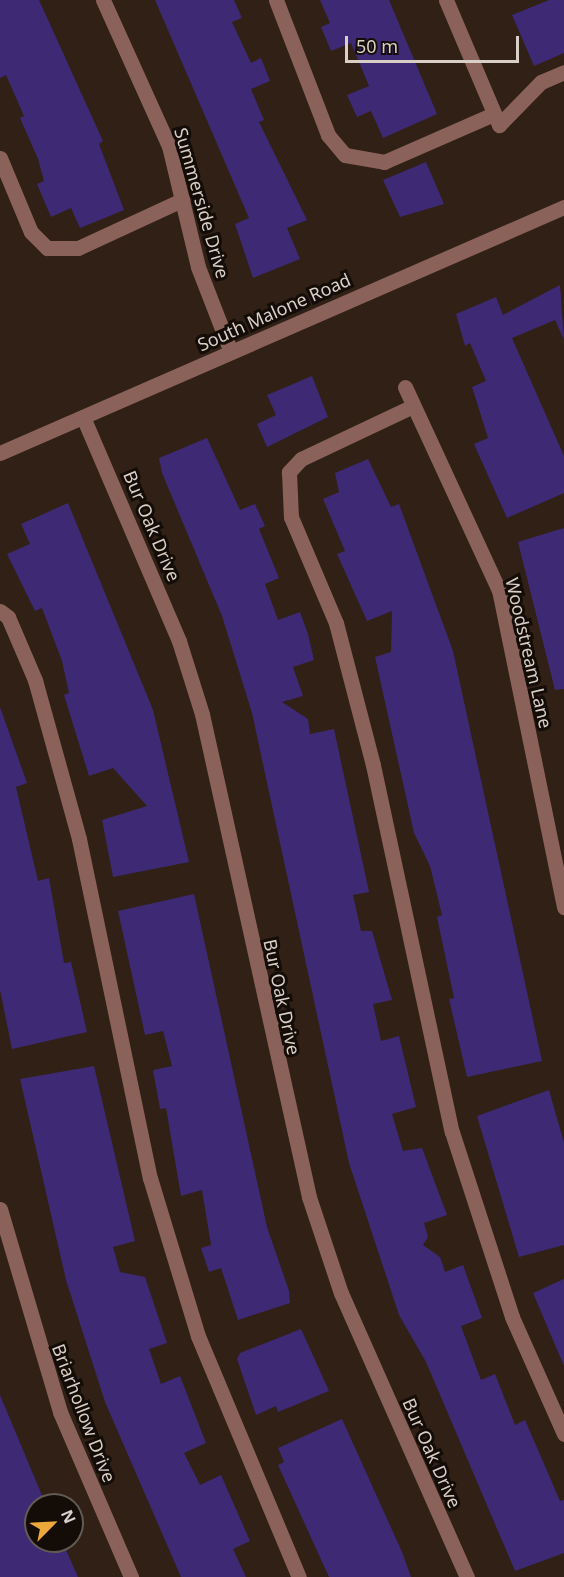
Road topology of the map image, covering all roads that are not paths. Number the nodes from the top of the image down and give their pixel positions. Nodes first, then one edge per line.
1 (103, 0) edge
2 (276, 0) edge
3 (446, 0) edge
4 (564, 72) edge
5 (496, 119) junction
6 (0, 158) edge
7 (182, 200) junction
8 (564, 207) edge
9 (231, 352) junction
10 (405, 387) dead end
11 (413, 406) junction
12 (83, 417) junction
13 (0, 453) edge
14 (0, 611) edge
15 (564, 907) edge
16 (0, 1209) edge
17 (7, 1262) edge
18 (564, 1434) edge
19 (131, 1577) edge
20 (299, 1577) edge
21 (467, 1577) edge

1 - 7 street, Summerside Drive
2 - 5 street
3 - 5 street
4 - 5 street
6 - 7 street
7 - 9 street, Summerside Drive
8 - 9 street, South Malone Road
9 - 12 street, South Malone Road
10 - 11 street, Woodstream Lane
11 - 15 street, Woodstream Lane
11 - 18 street
12 - 13 street, South Malone Road
12 - 21 street, Bur Oak Drive
14 - 20 street
16 - 17 street, Briarhollow Drive
17 - 19 street, Briarhollow Drive

